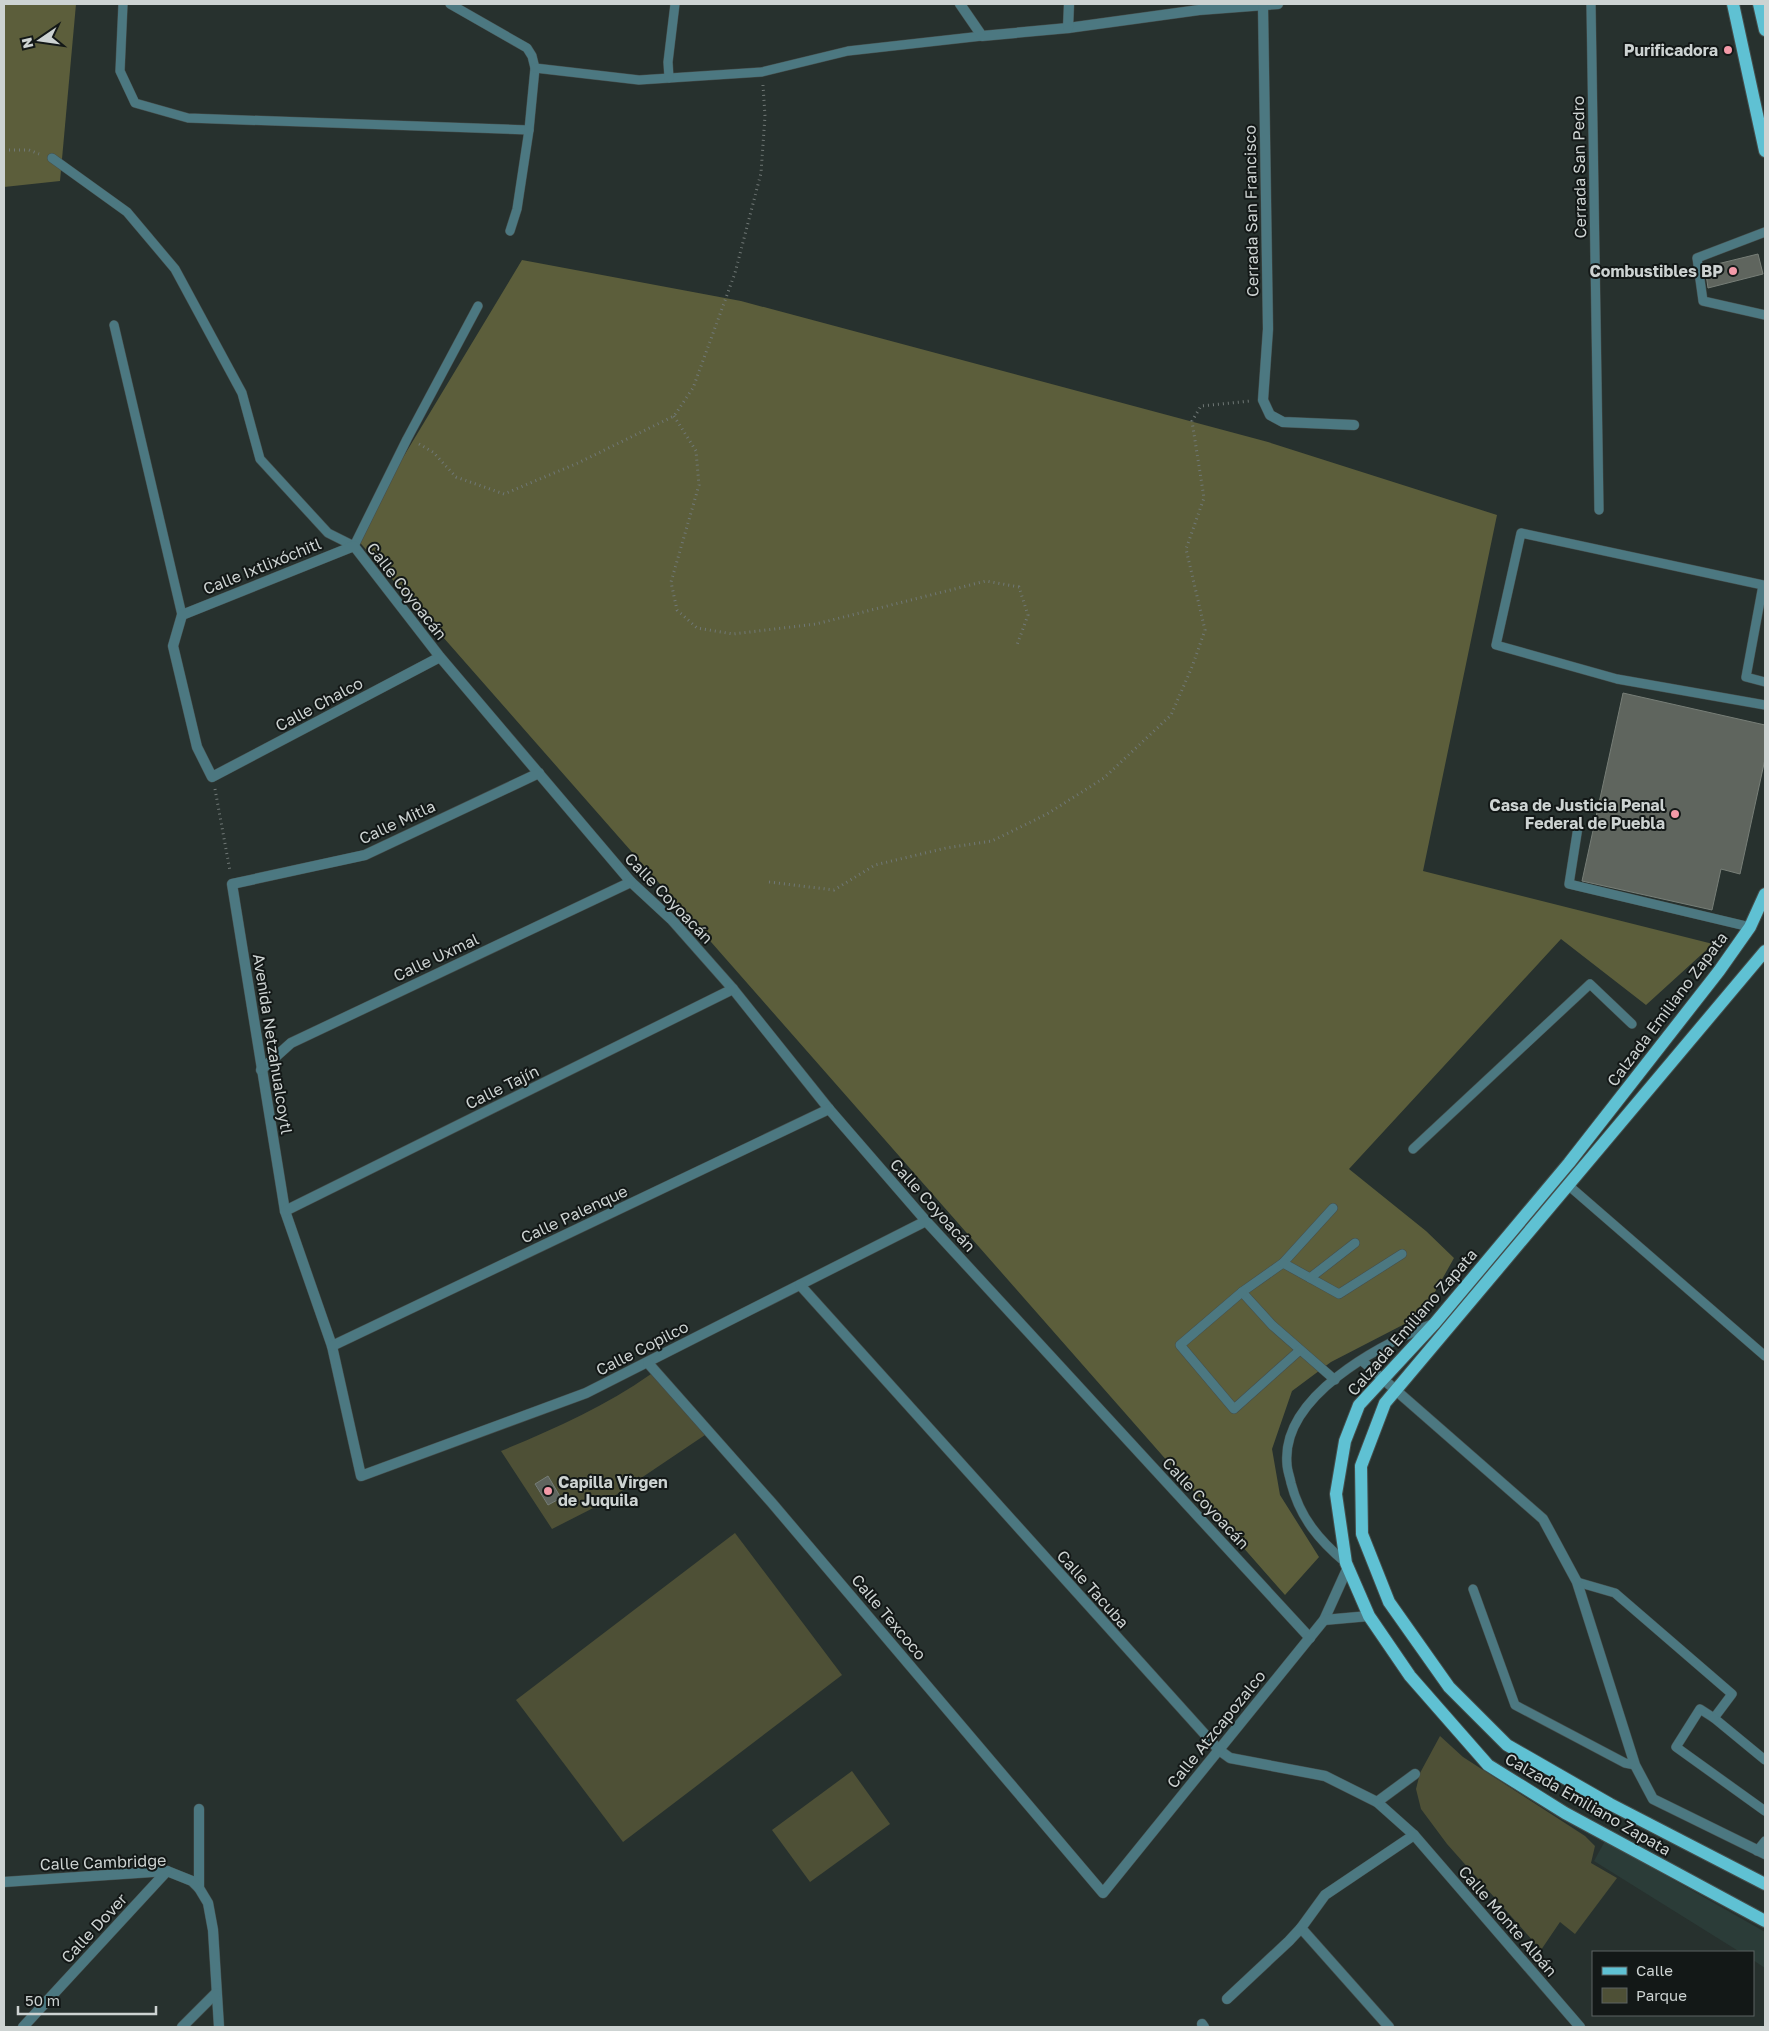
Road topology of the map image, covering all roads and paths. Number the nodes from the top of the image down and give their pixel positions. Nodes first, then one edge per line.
1 (123, 4) edge
2 (450, 4) edge
3 (675, 4) edge
4 (960, 4) edge
5 (1069, 4) edge
6 (1278, 4) edge
7 (1591, 4) edge
8 (1733, 4) edge
9 (1759, 4) edge
10 (1263, 6) junction
11 (1196, 7) edge
12 (1068, 28) junction
13 (1765, 30) edge
14 (982, 36) junction
15 (535, 68) junction
16 (762, 72) junction
17 (669, 78) junction
18 (529, 130) junction
19 (4, 150) edge
20 (1765, 151) edge
21 (52, 158) joint
22 (510, 231) dead end
23 (1765, 232) edge
24 (478, 306) dead end
25 (1765, 315) edge
26 (114, 324) dead end
27 (1263, 400) junction
28 (674, 416) junction
29 (1354, 425) dead end
30 (407, 439) junction
31 (1599, 510) dead end
32 (354, 546) junction
33 (182, 615) junction
34 (1017, 645) dead end
35 (440, 657) junction
36 (1765, 682) edge
37 (1765, 705) edge
38 (539, 773) junction
39 (212, 777) junction
40 (1578, 827) dead end
41 (631, 882) junction
42 (769, 882) dead end
43 (232, 884) junction
44 (1765, 894) edge
45 (1750, 927) junction
46 (1765, 951) edge
47 (733, 990) junction
48 (1632, 1024) dead end
49 (261, 1070) junction
50 (829, 1109) junction
51 (1413, 1149) dead end
52 (1568, 1185) junction
53 (1333, 1208) dead end
54 (285, 1211) junction
55 (926, 1220) junction
56 (1355, 1243) dead end
57 (1402, 1254) dead end
58 (1283, 1263) junction
59 (1310, 1278) junction
60 (800, 1285) junction
61 (1242, 1292) junction
62 (1435, 1323) junction
63 (332, 1346) junction
64 (1300, 1350) junction
65 (1765, 1356) edge
66 (1362, 1360) junction
67 (648, 1363) junction
68 (1383, 1378) junction
69 (1335, 1380) junction
70 (1396, 1390) junction
71 (361, 1476) joint
72 (1347, 1565) junction
73 (1577, 1582) junction
74 (1473, 1589) dead end
75 (1369, 1616) junction
76 (1324, 1620) junction
77 (1310, 1638) junction
78 (1714, 1718) junction
79 (1219, 1750) junction
80 (1765, 1760) edge
81 (1635, 1765) junction
82 (1415, 1774) dead end
83 (1377, 1802) junction
84 (199, 1809) dead end
85 (1765, 1811) edge
86 (1414, 1835) junction
87 (1765, 1841) edge
88 (1761, 1852) edge
89 (167, 1871) junction
90 (9, 1881) edge
91 (1765, 1884) edge
92 (199, 1888) junction
93 (4, 1891) edge
94 (1104, 1893) joint
95 (1765, 1921) edge
96 (1301, 1928) junction
97 (216, 1993) junction
98 (1227, 1999) dead end
99 (23, 2027) edge
100 (182, 2027) edge
101 (220, 2027) edge
102 (1388, 2027) edge
103 (1580, 2027) edge

1 - 18 lane
2 - 15 lane
3 - 17 lane
4 - 14 street
5 - 12 street
6 - 10 street
7 - 31 lane, Cerrada San Pedro
8 - 20 main road
9 - 13 main road
10 - 11 street
10 - 27 street, Cerrada San Francisco
11 - 12 street
12 - 14 street
14 - 16 lane
15 - 17 lane
15 - 18 lane
16 - 17 lane
16 - 28 path
18 - 22 lane
19 - 21 path
21 - 32 lane, Calle Coyoacán
23 - 25 lane
24 - 30 lane
26 - 33 lane
27 - 29 street, Cerrada San Francisco
27 - 42 path
28 - 30 path
28 - 34 path
30 - 32 lane
32 - 33 street, Calle Ixtlixóchitl
32 - 35 street, Calle Coyoacán
33 - 39 street
35 - 38 street, Calle Coyoacán
35 - 39 street, Calle Chalco
36 - 37 lane
38 - 41 street, Calle Coyoacán
38 - 43 street, Calle Mitla
39 - 43 path
40 - 45 lane
41 - 47 street, Calle Coyoacán
41 - 49 street, Calle Uxmal
43 - 49 street, Avenida Netzahualcoytl
44 - 45 main road, Calzada Emiliano Zapata
45 - 62 main road, Calzada Emiliano Zapata
46 - 52 main road, Calzada Emiliano Zapata
47 - 50 street, Calle Coyoacán
47 - 54 street, Calle Tajín
48 - 51 lane
49 - 54 street, Avenida Netzahualcoytl
50 - 55 street, Calle Coyoacán
50 - 63 street, Calle Palenque
52 - 65 lane
52 - 70 main road, Calzada Emiliano Zapata
53 - 58 lane
54 - 63 street, Avenida Netzahualcoytl
55 - 60 street, Calle Copilco
55 - 77 street, Calle Coyoacán
56 - 59 lane
57 - 59 lane
58 - 59 lane
58 - 61 lane
60 - 67 street, Calle Copilco
60 - 79 street, Calle Tacuba
61 - 64 lane
61 - 64 lane
62 - 66 lane
62 - 68 main road, Calzada Emiliano Zapata
63 - 71 street, Avenida Netzahualcoytl
64 - 69 lane
66 - 68 lane
66 - 69 lane
67 - 71 street, Calle Copilco
67 - 94 street, Calle Texcoco
68 - 70 street
68 - 72 main road, Calzada Emiliano Zapata
69 - 72 lane
70 - 73 street
70 - 91 main road, Calzada Emiliano Zapata
72 - 75 main road, Calzada Emiliano Zapata
72 - 76 street, Calle Atzcapozalco
73 - 78 lane
73 - 81 street
74 - 81 lane
75 - 76 street
75 - 95 main road, Calzada Emiliano Zapata
76 - 77 street, Calle Atzcapozalco
77 - 79 street, Calle Atzcapozalco
78 - 80 lane
78 - 85 lane
79 - 83 street, Calle Tacuba
79 - 94 street, Calle Atzcapozalco
81 - 88 street
82 - 83 street
83 - 86 street, Calle Tacuba
84 - 92 street
86 - 96 street
86 - 103 street, Calle Monte Albán
87 - 88 lane
89 - 90 street, Calle Cambridge
89 - 92 street, Calle Cambridge
89 - 99 street, Calle Dover
90 - 93 street
92 - 97 street
96 - 98 street
96 - 102 street
97 - 100 street
97 - 101 street

